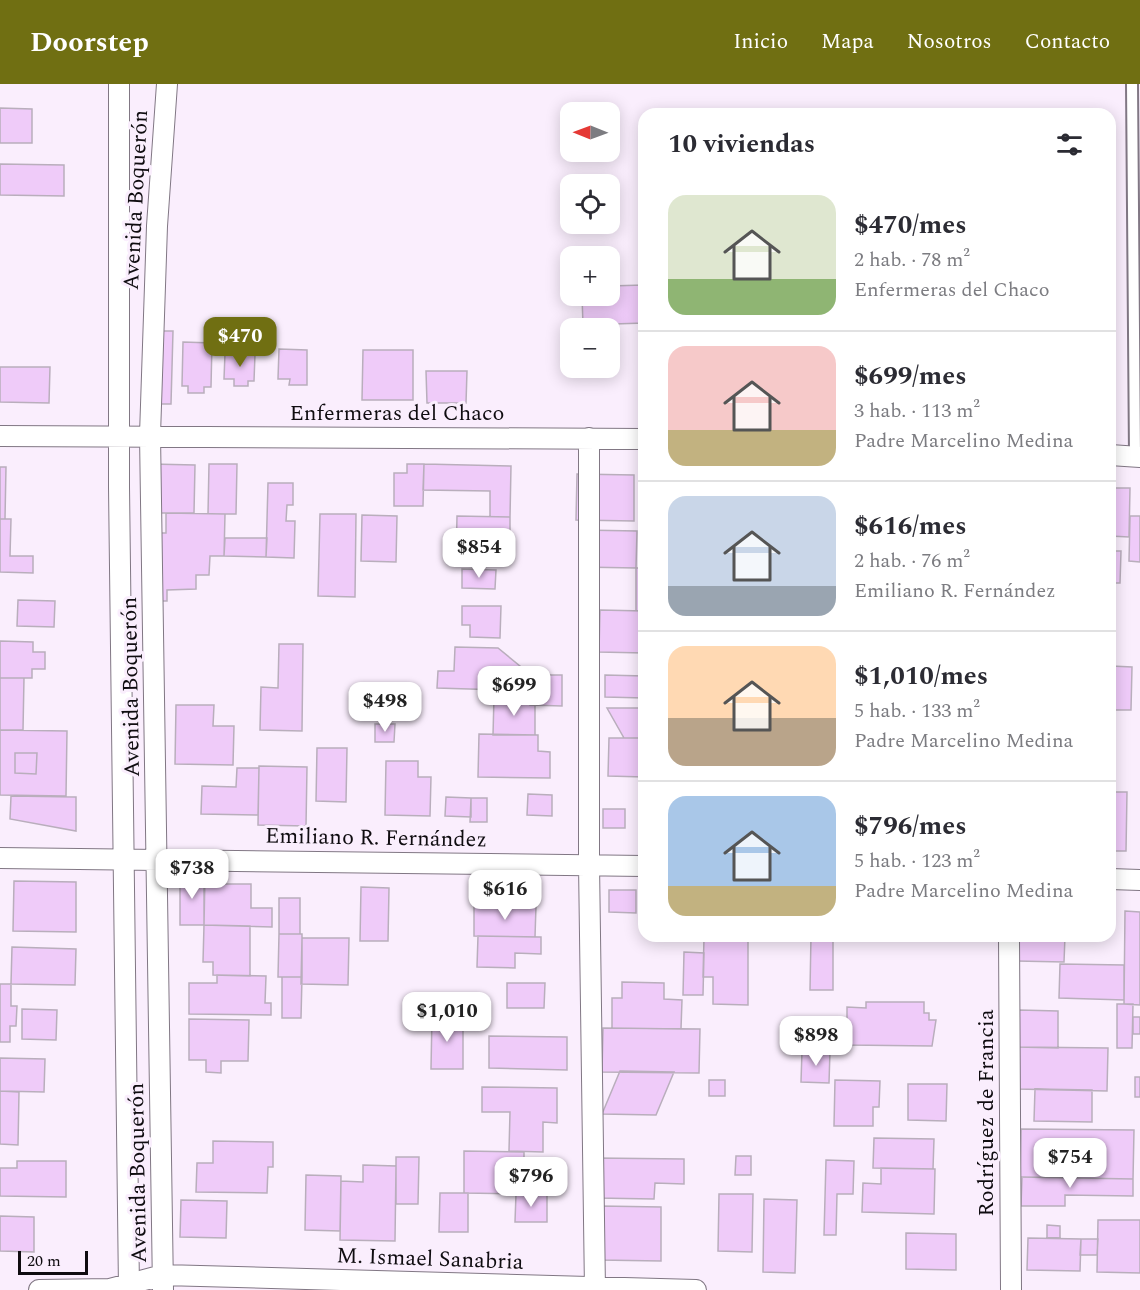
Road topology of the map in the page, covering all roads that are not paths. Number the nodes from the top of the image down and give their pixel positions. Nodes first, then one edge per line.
1 (119, 84) edge
2 (167, 84) edge
3 (1132, 84) edge
4 (119, 435) junction
5 (150, 435) junction
6 (0, 436) edge
7 (589, 438) junction
8 (638, 439) edge
9 (1116, 455) edge
10 (1138, 457) edge
11 (0, 858) edge
12 (123, 860) junction
13 (158, 860) junction
14 (589, 864) junction
15 (638, 866) edge
16 (1116, 879) edge
17 (1140, 880) edge
18 (1009, 942) edge
19 (163, 1283) edge
20 (128, 1287) edge
21 (596, 1288) edge
22 (39, 1290) edge
23 (696, 1290) edge
24 (1011, 1290) edge

1 - 4 street, Avenida Boquerón
2 - 5 street, Avenida Boquerón
3 - 10 lane
4 - 5 street, Enfermeras del Chaco
4 - 6 street, Enfermeras del Chaco
4 - 12 street, Avenida Boquerón
5 - 7 street, Enfermeras del Chaco
5 - 13 street, Avenida Boquerón
7 - 8 street, Enfermeras del Chaco
7 - 14 street
9 - 10 street
11 - 12 street, Emiliano R. Fernández
12 - 13 street, Emiliano R. Fernández
12 - 20 street, Avenida Boquerón
13 - 14 street, Emiliano R. Fernández
13 - 19 street, Avenida Boquerón
14 - 15 street, Emiliano R. Fernández
14 - 21 street
16 - 17 street
18 - 24 street, Rodríguez de Francia
19 - 20 street, M. Ismael Sanabria
19 - 21 street, M. Ismael Sanabria
20 - 22 street, M. Ismael Sanabria
21 - 23 street, M. Ismael Sanabria

